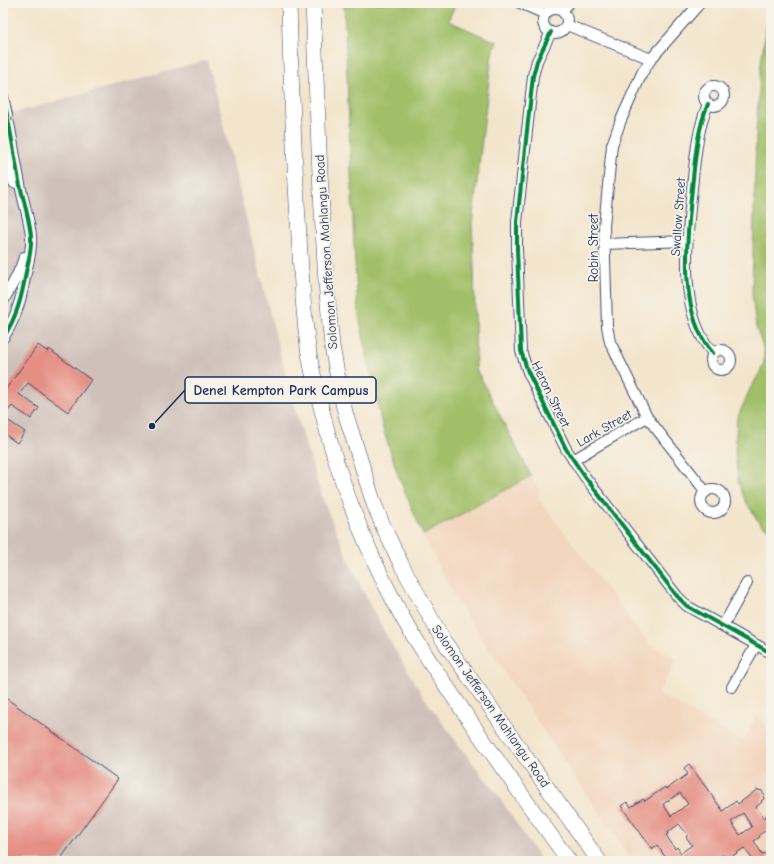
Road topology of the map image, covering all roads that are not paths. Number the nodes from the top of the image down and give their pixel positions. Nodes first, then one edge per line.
1 (289, 3) edge
2 (313, 3) edge
3 (520, 3) edge
4 (700, 3) edge
5 (566, 7) edge
6 (545, 14) junction
7 (567, 25) junction
8 (551, 32) junction
9 (651, 59) junction
10 (3, 97) edge
11 (708, 104) dead end
12 (3, 149) edge
13 (687, 241) junction
14 (604, 244) junction
15 (3, 301) edge
16 (3, 338) edge
17 (713, 353) dead end
18 (647, 417) junction
19 (573, 460) junction
20 (706, 492) dead end
21 (747, 583) dead end
22 (723, 626) junction
23 (756, 645) junction
24 (771, 653) edge
25 (732, 687) dead end
26 (569, 861) edge
27 (599, 861) edge

1 - 26 main road, Solomon Jefferson Mahlangu Road
2 - 27 main road, Solomon Jefferson Mahlangu Road
3 - 6 street
4 - 9 street, Robin Street
5 - 6 street
5 - 7 street
6 - 8 street
7 - 8 street
7 - 9 street
8 - 19 street, Heron Street
9 - 14 street, Robin Street
10 - 16 street
11 - 13 street, Swallow Street
12 - 15 street
13 - 14 street
13 - 17 street, Swallow Street
14 - 18 street, Robin Street
18 - 19 street, Lark Street
18 - 20 street, Robin Street
19 - 22 street, Heron Street
21 - 22 street
22 - 23 street, Heron Street
23 - 24 street, Heron Street
23 - 25 street

